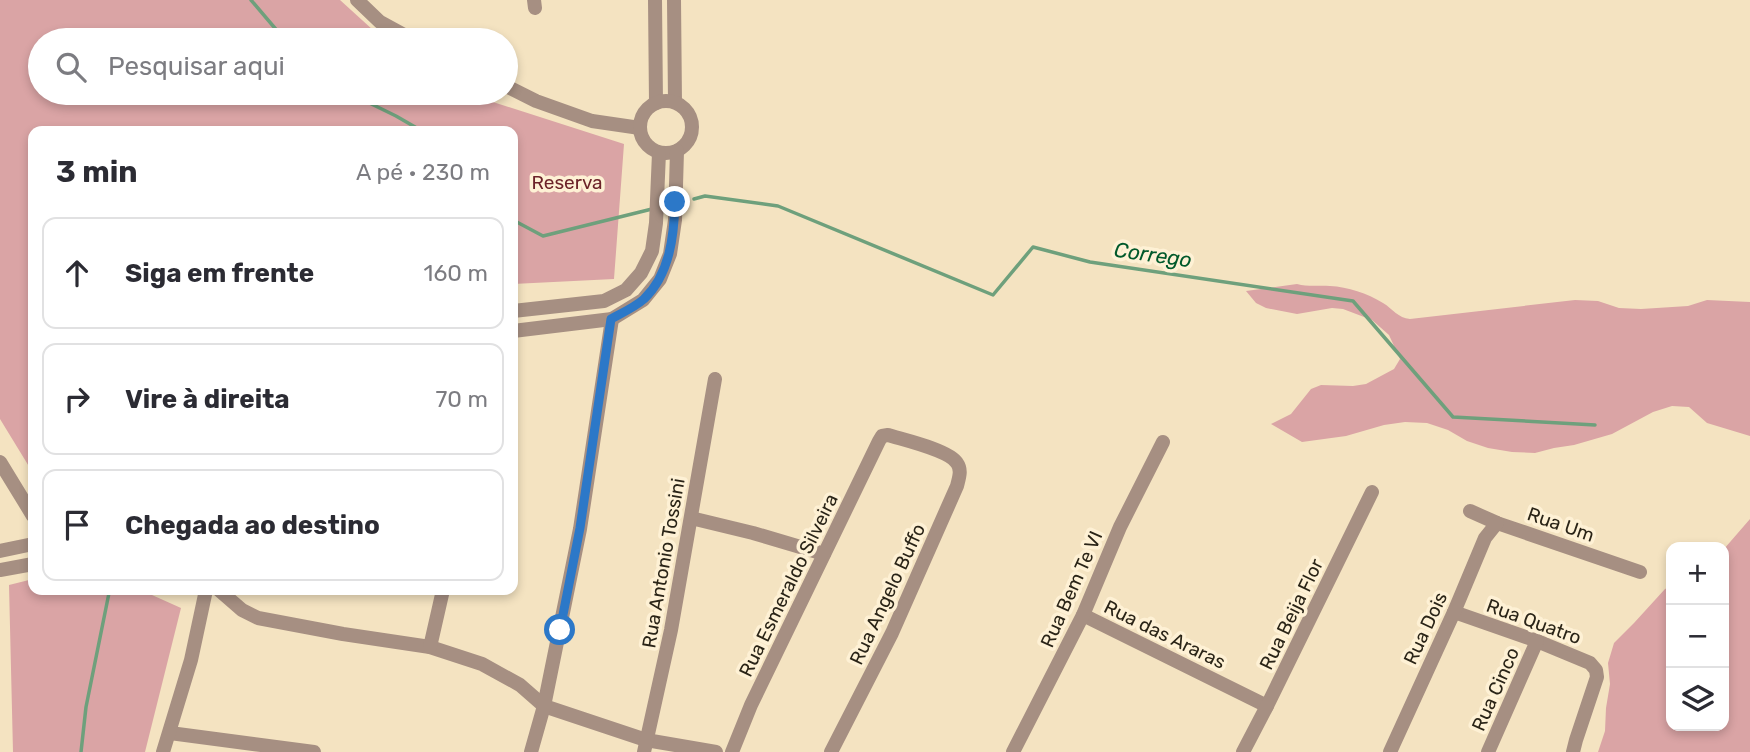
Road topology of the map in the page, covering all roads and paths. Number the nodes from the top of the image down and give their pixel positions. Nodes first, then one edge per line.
1 (357, 0) edge
2 (655, 0) edge
3 (674, 0) edge
4 (391, 28) edge
5 (518, 92) edge
6 (675, 102) junction
7 (656, 103) junction
8 (640, 128) junction
9 (677, 151) junction
10 (659, 153) junction
11 (518, 310) edge
12 (611, 319) junction
13 (518, 330) edge
14 (715, 379) dead end
15 (882, 436) joint
16 (1163, 442) dead end
17 (0, 463) edge
18 (1372, 492) dead end
19 (28, 508) edge
20 (1470, 511) dead end
21 (691, 518) junction
22 (1497, 523) junction
23 (28, 545) edge
24 (0, 551) edge
25 (824, 554) junction
26 (28, 565) edge
27 (0, 570) edge
28 (1640, 572) dead end
29 (205, 595) edge
30 (225, 595) edge
31 (442, 595) edge
32 (1454, 612) junction
33 (1083, 615) junction
34 (1538, 641) junction
35 (430, 647) junction
36 (544, 706) junction
37 (1268, 706) junction
38 (170, 733) junction
39 (645, 746) edge
40 (163, 752) edge
41 (314, 752) edge
42 (531, 752) edge
43 (716, 752) edge
44 (732, 752) edge
45 (831, 752) edge
46 (1013, 752) edge
47 (1243, 752) edge
48 (1390, 752) edge
49 (1488, 752) edge
50 (1573, 752) edge

1 - 4 street
2 - 7 street
3 - 6 street
5 - 8 street
6 - 7 street
6 - 9 street
7 - 8 street
8 - 10 street
9 - 10 street
9 - 12 street
10 - 11 street
12 - 13 street
12 - 36 street
14 - 21 street, Rua Antonio Tossini
15 - 25 street, Rua Esmeraldo Silveira
15 - 45 street, Rua Angelo Buffo
16 - 33 street, Rua Bem Te VI
17 - 19 street
18 - 37 street, Rua Beija Flor
20 - 22 street, Rua Um
21 - 25 street
21 - 39 street, Rua Antonio Tossini
22 - 28 street, Rua Um
22 - 32 street, Rua Dois
23 - 24 street
25 - 44 street, Rua Esmeraldo Silveira
26 - 27 street
29 - 38 street
30 - 35 street
31 - 35 street
32 - 34 street, Rua Quatro
32 - 48 street, Rua Dois
33 - 37 street, Rua das Araras
33 - 46 street, Rua Bem Te VI
34 - 49 street, Rua Cinco
34 - 50 street, Rua Quatro
35 - 36 street
36 - 39 street
36 - 42 street
37 - 47 street, Rua Beija Flor
38 - 40 street
38 - 41 street
39 - 43 street

